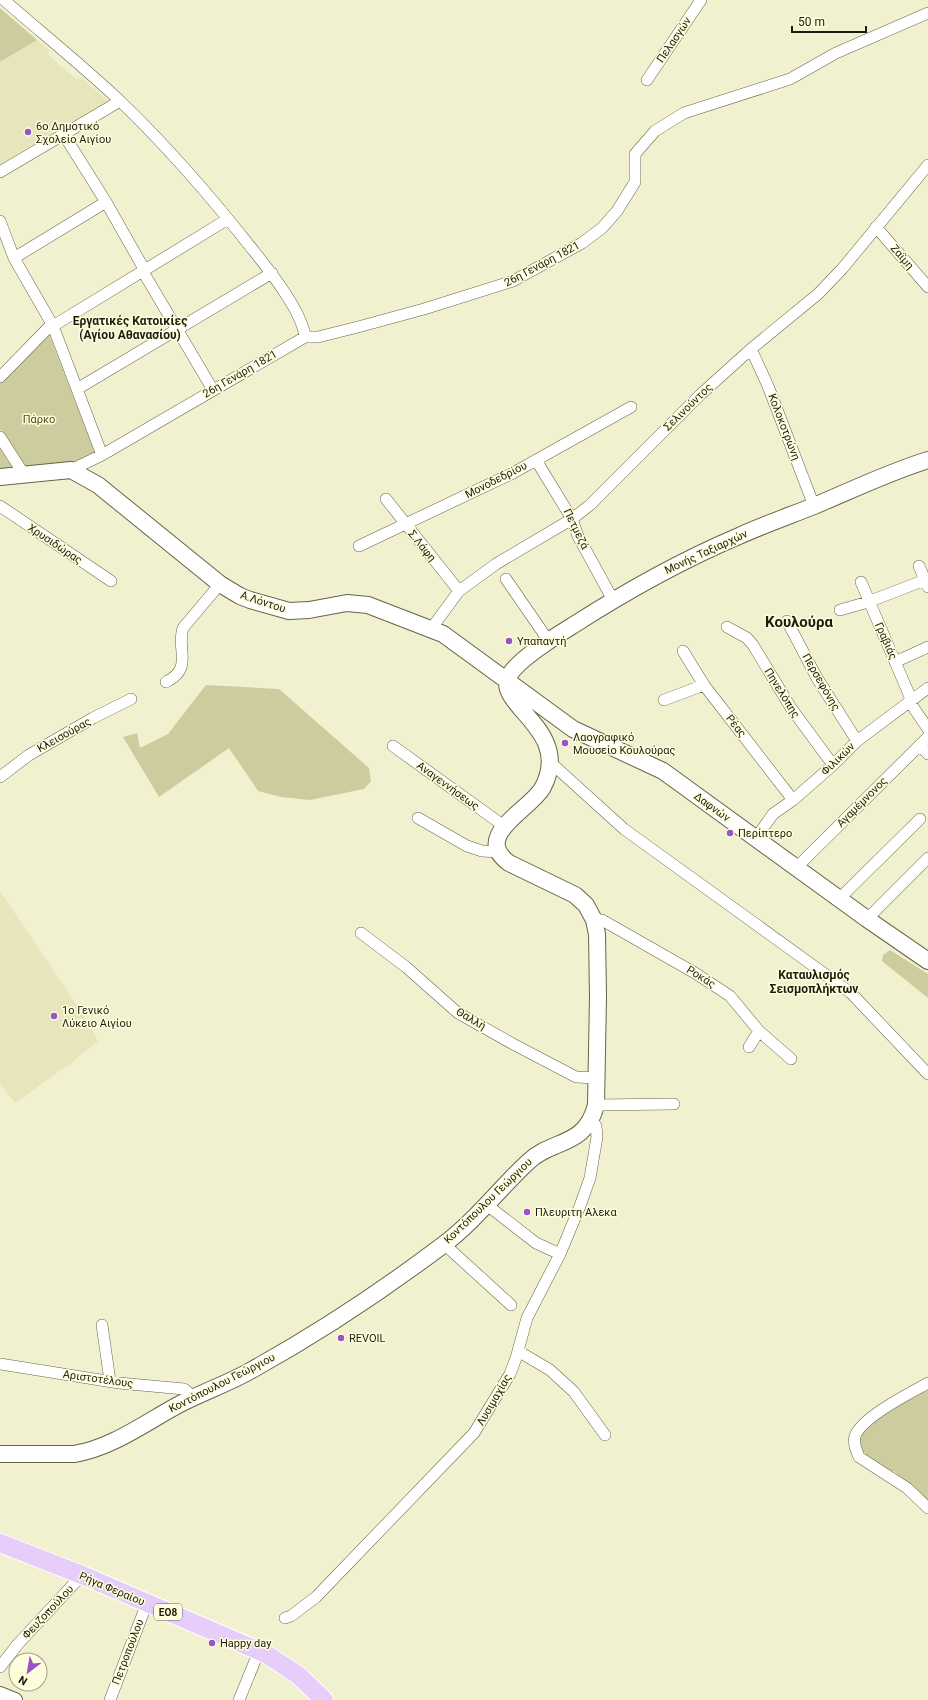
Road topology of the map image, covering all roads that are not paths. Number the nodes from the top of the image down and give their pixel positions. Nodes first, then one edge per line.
1 (4, 0) edge
2 (701, 0) edge
3 (928, 13) edge
4 (647, 80) dead end
5 (120, 101) junction
6 (64, 135) junction
7 (928, 165) edge
8 (0, 172) edge
9 (106, 202) junction
10 (228, 219) junction
11 (0, 221) edge
12 (876, 227) junction
13 (14, 258) junction
14 (144, 270) junction
15 (272, 273) junction
16 (928, 288) edge
17 (52, 325) junction
18 (177, 329) junction
19 (305, 337) junction
20 (751, 348) junction
21 (0, 378) edge
22 (77, 389) junction
23 (213, 390) junction
24 (631, 407) dead end
25 (0, 437) edge
26 (102, 455) junction
27 (536, 460) junction
28 (928, 460) edge
29 (78, 474) junction
30 (25, 476) junction
31 (0, 477) edge
32 (386, 499) dead end
33 (0, 506) edge
34 (814, 506) junction
35 (572, 519) junction
36 (406, 525) junction
37 (359, 546) dead end
38 (919, 566) dead end
39 (506, 578) dead end
40 (111, 581) dead end
41 (861, 582) dead end
42 (926, 583) edge
43 (220, 584) junction
44 (459, 591) junction
45 (613, 600) junction
46 (868, 602) junction
47 (840, 610) dead end
48 (787, 621) dead end
49 (727, 627) dead end
50 (431, 629) junction
51 (548, 640) junction
52 (928, 647) edge
53 (683, 651) dead end
54 (895, 662) junction
55 (166, 682) dead end
56 (507, 682) junction
57 (704, 685) junction
58 (928, 688) edge
59 (132, 699) dead end
60 (664, 700) dead end
61 (910, 700) junction
62 (928, 729) edge
63 (857, 741) junction
64 (924, 741) edge
65 (393, 746) dead end
66 (928, 754) edge
67 (550, 762) junction
68 (833, 765) junction
69 (0, 777) edge
70 (793, 800) junction
71 (418, 818) dead end
72 (920, 819) dead end
73 (504, 826) junction
74 (756, 838) junction
75 (499, 852) junction
76 (928, 858) edge
77 (796, 868) junction
78 (839, 899) junction
79 (867, 919) junction
80 (594, 920) junction
81 (361, 933) dead end
82 (928, 961) edge
83 (759, 1030) junction
84 (748, 1047) dead end
85 (791, 1059) dead end
86 (928, 1074) edge
87 (596, 1078) junction
88 (674, 1104) dead end
89 (593, 1112) junction
90 (487, 1205) junction
91 (444, 1244) junction
92 (560, 1254) junction
93 (511, 1305) dead end
94 (102, 1325) dead end
95 (518, 1351) junction
96 (0, 1364) edge
97 (110, 1381) junction
98 (928, 1383) edge
99 (194, 1397) junction
100 (605, 1435) dead end
101 (0, 1454) edge
102 (928, 1508) edge
103 (0, 1542) edge
104 (82, 1575) junction
105 (147, 1603) junction
106 (285, 1618) dead end
107 (258, 1651) junction
108 (0, 1667) edge
109 (0, 1694) edge
110 (15, 1700) edge
111 (110, 1700) edge
112 (239, 1700) edge
113 (324, 1700) edge

1 - 5 street
2 - 4 street, Πελασγών
3 - 19 street, 26η Γενάρη 1821
5 - 6 street
5 - 10 street
6 - 8 street
6 - 9 street
7 - 12 street, Σελινούντος
9 - 13 street
9 - 14 street
10 - 14 street
10 - 15 street
11 - 13 street
12 - 16 street, Ζαΐμη
12 - 20 street, Σελινούντος
13 - 17 street
14 - 17 street
14 - 18 street
15 - 18 street
15 - 19 street
17 - 21 street
17 - 22 street
18 - 22 street
18 - 23 street
19 - 23 street, 26η Γενάρη 1821
20 - 34 street, Κολοκοτρώνη
20 - 35 street, Σελινούντος
22 - 26 street
23 - 26 street, 26η Γενάρη 1821
24 - 27 street, Μονοδεδρίου
25 - 30 street
26 - 29 street, 26η Γενάρη 1821
27 - 35 street, Πετμεζά
27 - 36 street, Μονοδεδρίου
28 - 34 main road, Μονής Ταξιαρχών
29 - 30 main road
29 - 43 main road, Α.Λόντου
30 - 31 main road
32 - 36 street, Σ.Λάφη
33 - 40 street, Χρυσιδώρας
34 - 45 main road, Μονής Ταξιαρχών
35 - 44 street, Σελινούντος
35 - 45 street, Πετμεζά
36 - 37 street, Μονοδεδρίου
36 - 44 street, Σ.Λάφη
38 - 42 street
39 - 51 street
41 - 46 street, Γραβιάς
42 - 46 street
43 - 50 main road, Α.Λόντου
43 - 55 street
44 - 50 street, Σελινούντος
45 - 51 main road, Μονής Ταξιαρχών
46 - 47 street
46 - 54 street, Γραβιάς
48 - 63 street, Περσεφόνης
49 - 68 street, Πηνελόπης
50 - 56 main road, Α.Λόντου
51 - 56 main road, Μονής Ταξιαρχών
52 - 54 street
53 - 57 street, Ρέας
54 - 61 street, Γραβιάς
56 - 67 main road
56 - 74 main road, Δαφνών
57 - 60 street
57 - 70 street, Ρέας
58 - 61 street, Φιλικών
59 - 69 street, Κλεισούρας
61 - 62 street, Γραβιάς
61 - 63 street, Φιλικών
63 - 68 street, Φιλικών
64 - 66 street
64 - 77 street, Αγαμέμνονος
65 - 73 street, Αναγεννήσεως
67 - 73 main road
67 - 86 street
68 - 70 street, Φιλικών
70 - 74 street, Φιλικών
71 - 75 street
72 - 78 street
73 - 75 main road
74 - 77 main road, Δαφνών
75 - 80 main road
76 - 79 street
77 - 78 main road, Δαφνών
78 - 79 main road, Δαφνών
79 - 82 main road, Δαφνών
80 - 83 street, Ροκάς
80 - 87 main road
81 - 87 street, Θαλλή
83 - 84 street
83 - 85 street, Ροκάς
87 - 89 main road
88 - 89 street
89 - 90 main road, Κοντόπουλου Γεώργιου
89 - 92 street, Λυσιμαχίας
90 - 91 main road, Κοντόπουλου Γεώργιου
90 - 92 street
91 - 93 street
91 - 99 main road, Κοντόπουλου Γεώργιου
92 - 95 street, Λυσιμαχίας
94 - 97 street
95 - 100 street
95 - 106 street, Λυσιμαχίας
96 - 97 street, Αριστοτέλους
97 - 99 street, Αριστοτέλους
98 - 102 street
99 - 101 main road, Κοντόπουλου Γεώργιου
103 - 104 main road, Ρήγα Φεραίου / ΕΟ8
104 - 105 main road, Ρήγα Φεραίου / ΕΟ8
104 - 108 street, Φευζοπούλου
105 - 107 main road, Ρήγα Φεραίου / ΕΟ8
105 - 111 street, Πετροπούλου
107 - 112 street
107 - 113 main road, Ρήγα Φεραίου / ΕΟ8
109 - 110 street

